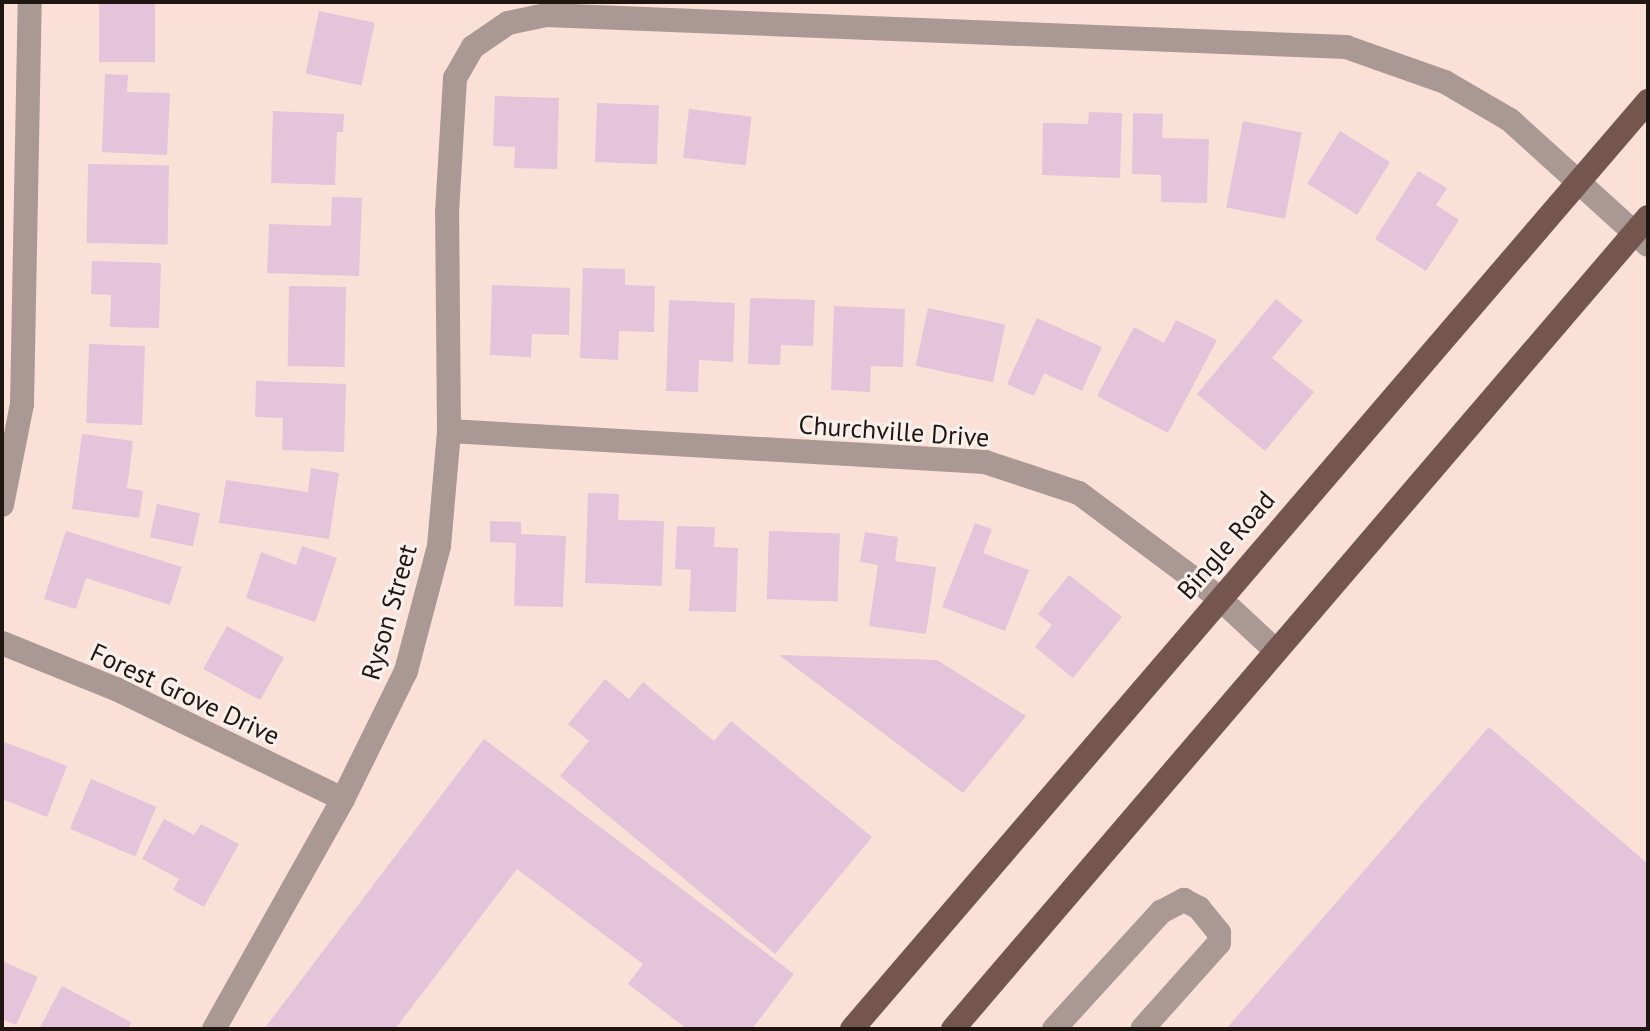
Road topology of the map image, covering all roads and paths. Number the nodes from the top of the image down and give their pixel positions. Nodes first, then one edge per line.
1 (30, 2) edge
2 (1648, 101) edge
3 (1576, 183) junction
4 (1643, 231) edge
5 (449, 431) junction
6 (2, 505) edge
7 (1218, 597) junction
8 (2, 643) edge
9 (1275, 650) junction
10 (343, 799) junction
11 (863, 1025) edge
12 (214, 1029) edge
13 (953, 1029) edge
14 (1054, 1029) edge
15 (1142, 1029) edge

1 - 6 street
2 - 3 main road, Bingle Road
3 - 4 street, Ryson Street
3 - 5 street, Ryson Street
3 - 7 main road, Bingle Road
4 - 9 main road
5 - 7 street, Churchville Drive
5 - 10 street, Ryson Street
7 - 9 street, Churchville Drive
7 - 11 main road, Bingle Road
8 - 10 street, Forest Grove Drive
9 - 13 main road
10 - 12 street, Ryson Street
14 - 15 street

